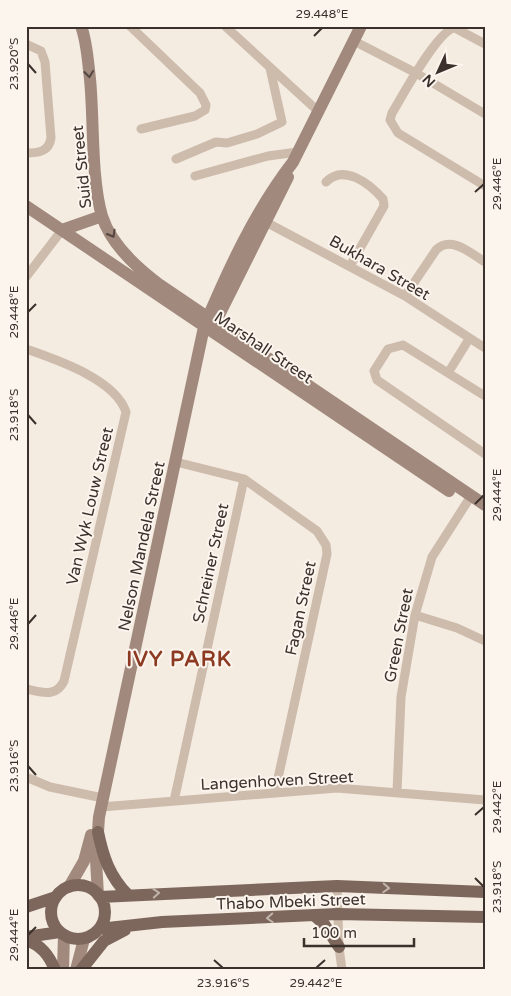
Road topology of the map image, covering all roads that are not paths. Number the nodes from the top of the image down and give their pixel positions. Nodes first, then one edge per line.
1 (81, 26) edge
2 (130, 26) edge
3 (225, 26) edge
4 (361, 26) edge
5 (235, 30) edge
6 (354, 41) junction
7 (26, 44) edge
8 (485, 44) edge
9 (270, 68) junction
10 (416, 74) junction
11 (319, 112) junction
12 (485, 114) edge
13 (141, 129) dead end
14 (26, 153) edge
15 (295, 157) junction
16 (176, 159) dead end
17 (195, 176) dead end
18 (326, 182) dead end
19 (485, 186) edge
20 (26, 206) edge
21 (102, 216) junction
22 (262, 220) junction
23 (62, 230) junction
24 (485, 262) edge
25 (350, 266) junction
26 (26, 277) edge
27 (405, 296) junction
28 (208, 327) junction
29 (469, 339) junction
30 (485, 348) edge
31 (26, 349) edge
32 (448, 373) junction
33 (485, 396) edge
34 (485, 454) edge
35 (176, 462) junction
36 (244, 478) junction
37 (470, 499) junction
38 (485, 505) edge
39 (485, 514) edge
40 (415, 615) junction
41 (485, 641) edge
42 (26, 689) edge
43 (26, 777) edge
44 (275, 792) junction
45 (398, 792) junction
46 (485, 800) edge
47 (174, 801) junction
48 (101, 807) junction
49 (98, 832) junction
50 (337, 886) junction
51 (69, 887) junction
52 (485, 892) edge
53 (128, 895) junction
54 (99, 896) junction
55 (56, 897) junction
56 (26, 907) edge
57 (337, 914) junction
58 (315, 916) junction
59 (485, 917) edge
60 (134, 926) junction
61 (99, 929) junction
62 (62, 934) junction
63 (26, 939) edge
64 (84, 939) junction
65 (339, 947) junction
66 (341, 969) edge
67 (55, 970) edge
68 (63, 970) edge
69 (76, 970) edge
70 (81, 970) edge

1 -> 21 street, Suid Street
2 - 13 street
3 - 5 street
4 - 6 street, Nelson Mandela Street
5 - 9 street
6 - 10 street
6 - 11 street, Nelson Mandela Street
7 - 14 street
8 - 10 street
9 - 11 street
9 - 16 street
10 - 12 street
10 - 19 street
11 - 15 street, Nelson Mandela Street
15 - 17 street
15 - 22 street, Nelson Mandela Street
18 - 25 street
20 - 23 street, Marshall Street
21 - 23 street
21 -> 28 street, Suid Street
22 - 25 street, Bukhara Street
22 - 28 street, Nelson Mandela Street
23 - 26 street
23 - 28 street, Marshall Street
24 - 27 street
25 - 27 street, Bukhara Street
27 - 29 street, Bukhara Street
28 - 35 street, Nelson Mandela Street
28 - 37 street, Marshall Street
29 - 30 street, Bukhara Street
29 - 32 street
31 - 42 street, Van Wyk Louw Street
32 - 33 street
32 - 34 street
35 - 36 street, Fagan Street
35 - 48 street, Nelson Mandela Street
36 - 44 street, Fagan Street
36 - 47 street, Schreiner Street
37 - 38 street, Marshall Street
37 - 39 street, Marshall Street
37 - 40 street, Green Street
40 - 41 street
40 - 45 street, Green Street
43 - 48 street, Langenhoven Street
44 - 45 street, Langenhoven Street
44 - 47 street, Langenhoven Street
45 - 46 street, Langenhoven Street
47 - 48 street, Langenhoven Street
48 - 49 street, Nelson Mandela Street
48 - 51 street, Nelson Mandela Street
49 - 53 main road
49 - 54 street, Nelson Mandela Street
50 -> 52 main road, Thabo Mbeki Street
53 -> 50 main road, Thabo Mbeki Street
50 - 57 street
51 - 54 main road, Thabo Mbeki Street
51 - 55 main road
53 - 54 main road, Thabo Mbeki Street
54 - 61 main road
55 - 56 main road
55 - 62 main road
57 - 58 main road, Thabo Mbeki Street
57 - 59 main road, Thabo Mbeki Street
57 - 65 street
58 -> 60 main road, Thabo Mbeki Street
58 - 65 main road
60 - 61 main road, Thabo Mbeki Street
60 - 70 main road
61 - 64 main road, Thabo Mbeki Street
62 - 63 main road
62 - 64 main road
62 - 68 street
63 - 67 main road
64 - 69 street
65 - 66 street

